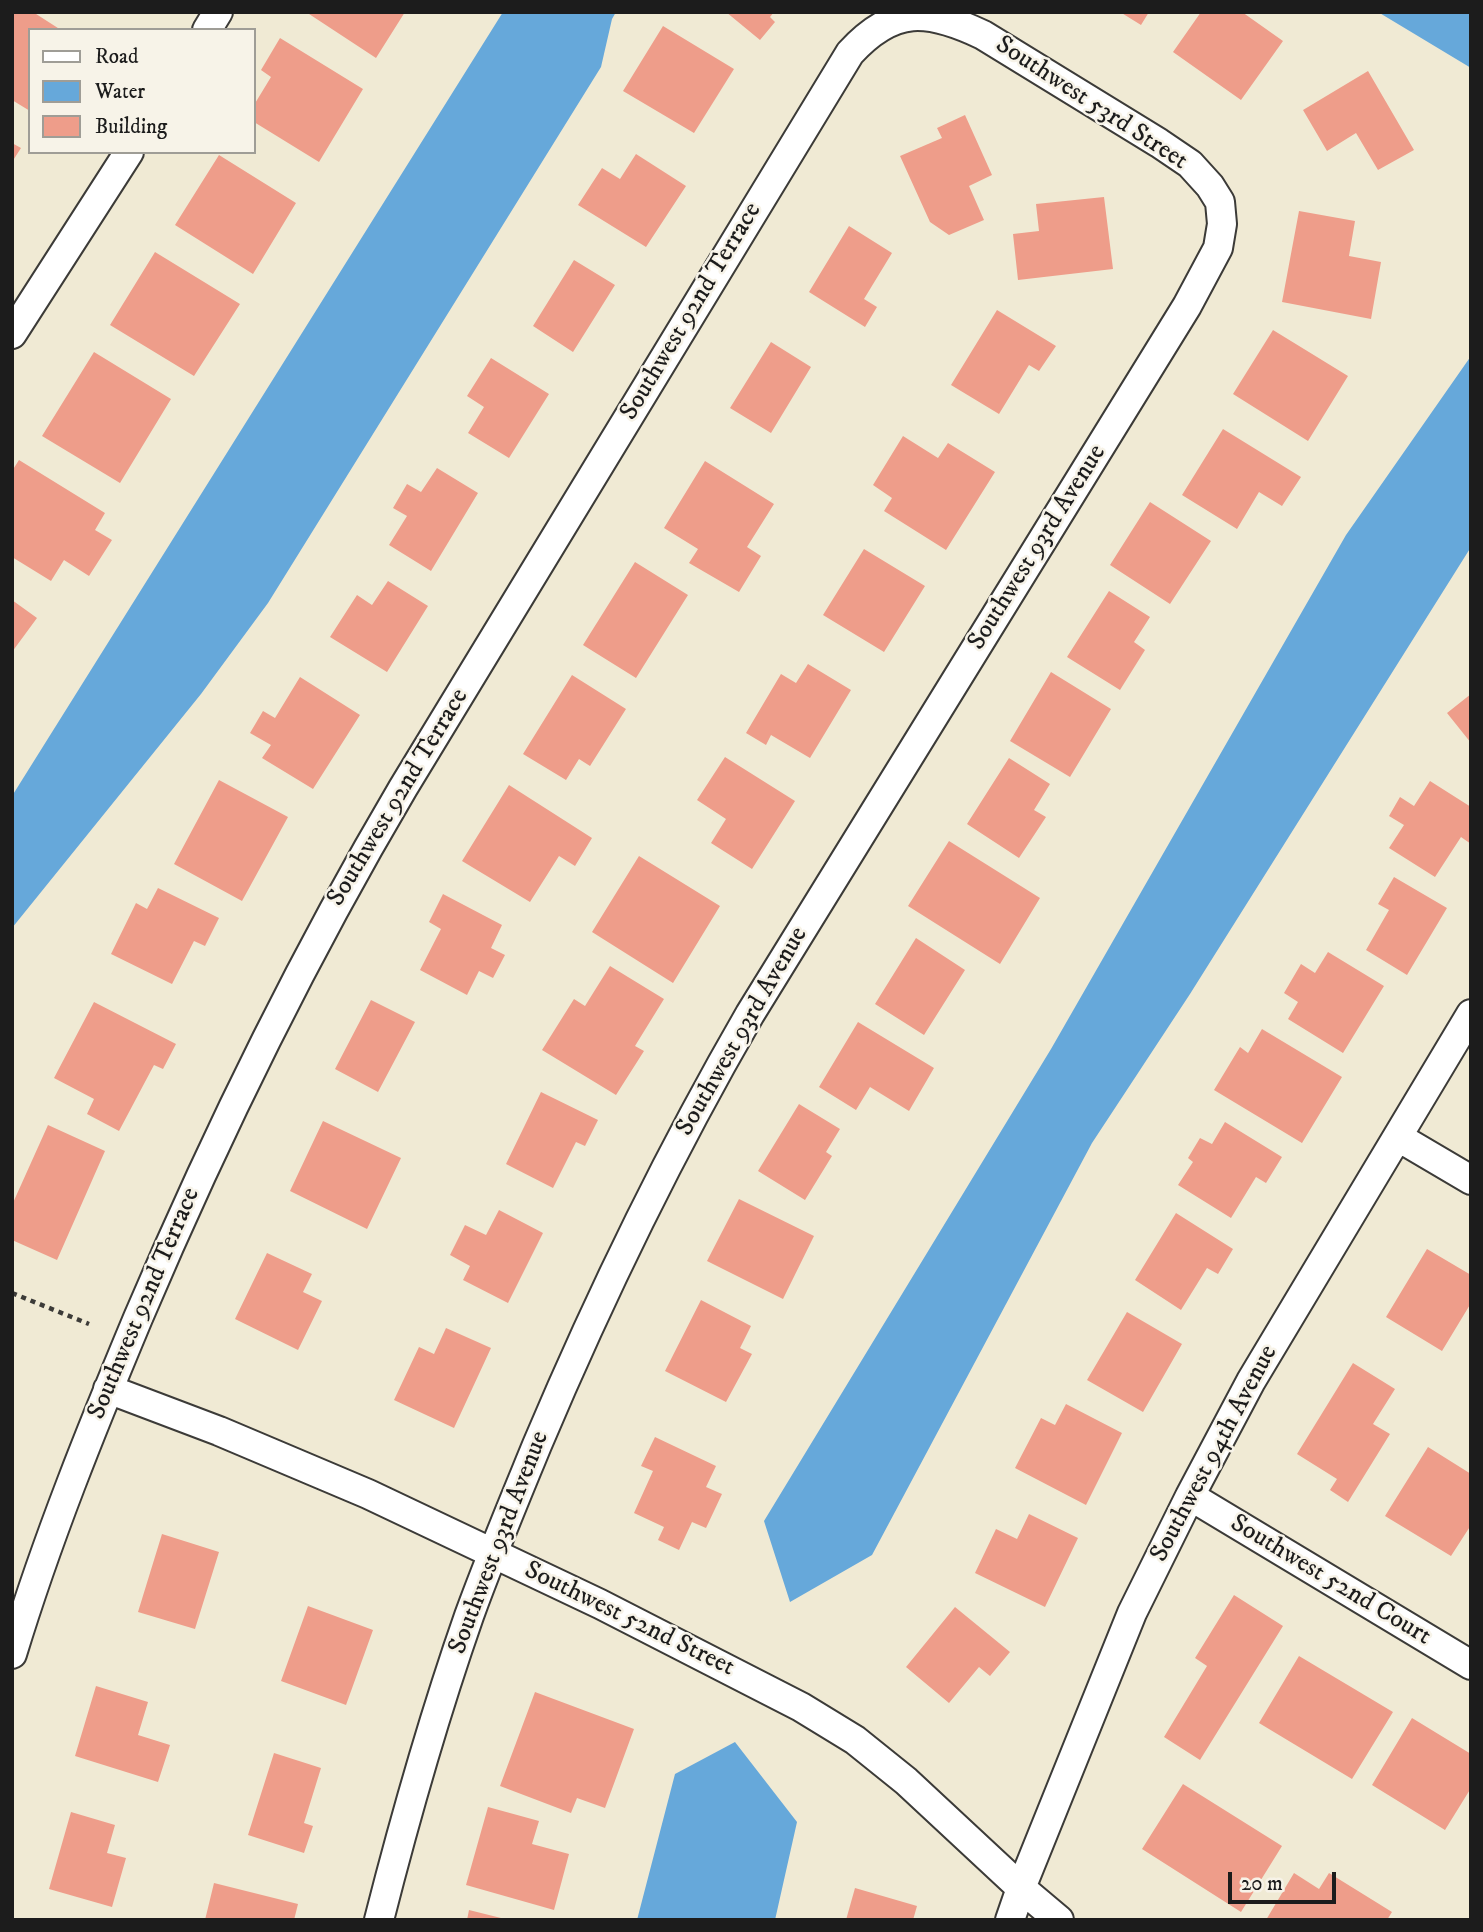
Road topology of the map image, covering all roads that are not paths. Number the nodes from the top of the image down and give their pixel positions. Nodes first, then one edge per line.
1 (218, 12) edge
2 (909, 16) joint
3 (208, 28) edge
4 (128, 154) edge
5 (1220, 202) joint
6 (12, 334) edge
7 (1471, 1014) edge
8 (1398, 1137) junction
9 (1471, 1181) edge
10 (108, 1389) junction
11 (1190, 1496) junction
12 (493, 1553) junction
13 (14, 1639) edge
14 (1471, 1665) edge
15 (1021, 1888) junction
16 (379, 1920) edge
17 (1010, 1920) edge
18 (1059, 1920) edge

1 - 3 street
2 - 5 street, Southwest 53rd Street
2 - 10 street, Southwest 92nd Terrace
4 - 6 street
5 - 12 street, Southwest 93rd Avenue
7 - 8 street, Southwest 94th Avenue
8 - 9 street
8 - 11 street, Southwest 94th Avenue
10 - 12 street, Southwest 52nd Street
10 - 13 street, Southwest 92nd Terrace
11 - 14 street, Southwest 52nd Court
11 - 15 street, Southwest 94th Avenue
12 - 15 street, Southwest 52nd Street
12 - 16 street, Southwest 93rd Avenue
15 - 17 street, Southwest 94th Avenue
15 - 18 street, Southwest 52nd Street

